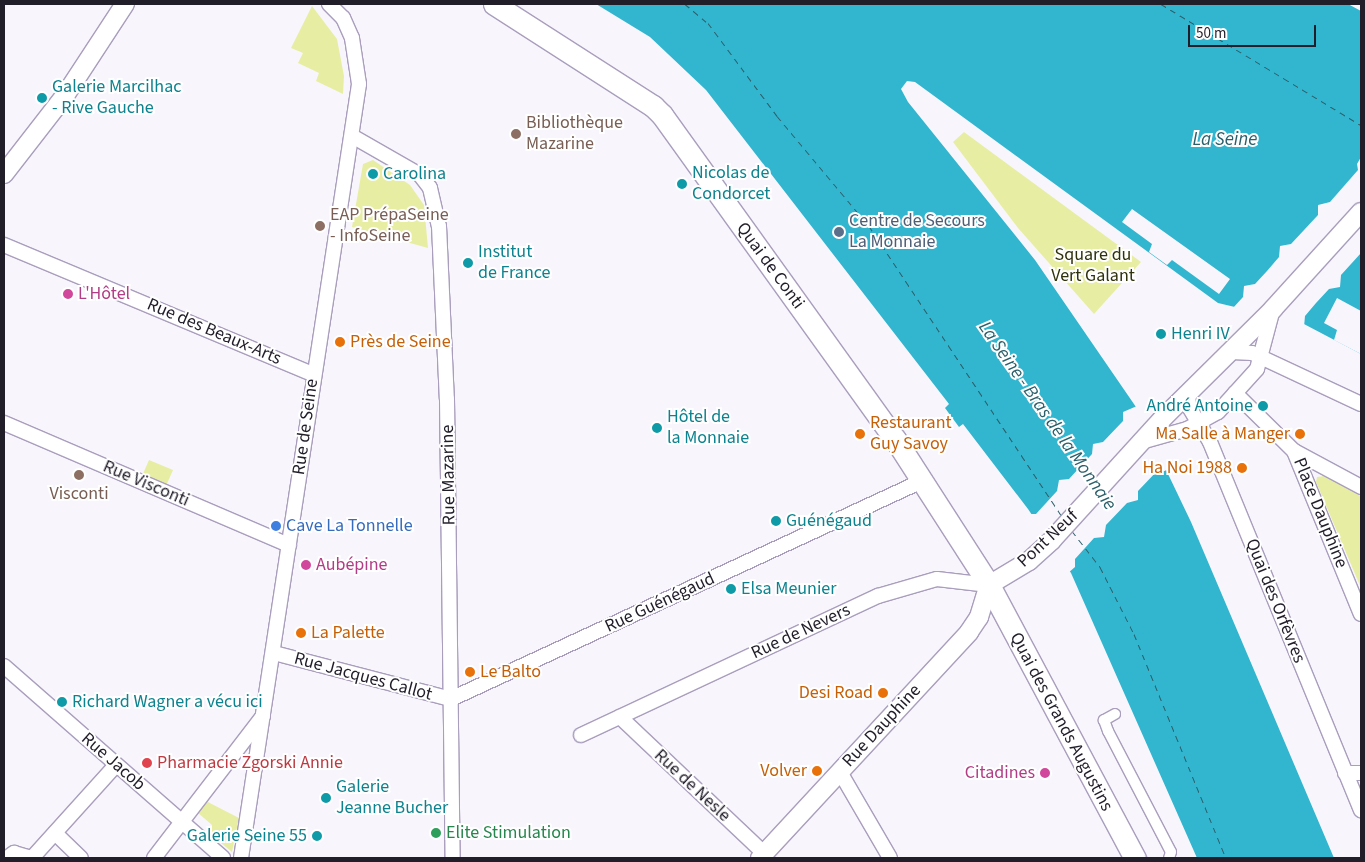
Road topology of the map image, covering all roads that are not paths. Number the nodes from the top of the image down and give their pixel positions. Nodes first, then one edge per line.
1 (125, 4) edge
2 (330, 4) edge
3 (494, 4) edge
4 (352, 136) junction
5 (4, 174) edge
6 (1361, 212) edge
7 (4, 245) edge
8 (1274, 309) junction
9 (1232, 352) junction
10 (1261, 357) junction
11 (313, 374) junction
12 (1188, 393) junction
13 (1235, 393) junction
14 (1361, 404) edge
15 (4, 423) edge
16 (1199, 424) junction
17 (1141, 442) junction
18 (1294, 451) junction
19 (922, 481) junction
20 (1361, 487) edge
21 (289, 545) junction
22 (989, 585) junction
23 (1361, 614) edge
24 (274, 654) junction
25 (4, 666) edge
26 (451, 700) junction
27 (264, 714) junction
28 (1115, 714) dead end
29 (620, 717) junction
30 (581, 735) dead end
31 (116, 765) junction
32 (840, 772) junction
33 (1361, 772) edge
34 (1345, 773) junction
35 (1361, 810) edge
36 (182, 822) junction
37 (55, 833) junction
38 (762, 856) edge
39 (7, 858) edge
40 (32, 858) edge
41 (81, 858) edge
42 (154, 858) edge
43 (223, 858) edge
44 (241, 858) edge
45 (452, 858) edge
46 (890, 858) edge
47 (1135, 858) edge
48 (1169, 858) edge

1 - 5 street
2 - 4 street, Rue de Seine
3 - 19 main road, Quai de Conti
4 - 11 street, Rue de Seine
4 - 26 street, Rue Mazarine
6 - 8 street
7 - 11 street, Rue des Beaux-Arts
8 - 9 street, Pont Neuf
8 - 10 street
9 - 10 street
9 - 12 street, Pont Neuf
10 - 13 street
10 - 14 street
11 - 21 street, Rue de Seine
12 - 16 street, Quai des Orfèvres
12 - 17 street, Pont Neuf
13 - 16 street
13 - 18 street
15 - 21 street, Rue Visconti
16 - 17 street
16 - 34 street, Quai des Orfèvres
17 - 22 street, Pont Neuf
18 - 20 street, Place Dauphine
18 - 23 street, Place Dauphine
19 - 22 main road, Quai de Conti
19 - 26 street, Rue Guénégaud
21 - 24 street, Rue de Seine
22 - 29 street, Rue de Nevers
22 - 32 street, Rue Dauphine
22 - 47 main road, Quai des Grands Augustins
24 - 26 street, Rue Jacques Callot
24 - 27 street, Rue de Seine
25 - 31 street, Rue Jacob
26 - 45 street, Rue Mazarine
27 - 36 street
27 - 44 street, Rue de Seine
28 - 48 street
29 - 30 street, Rue de Nevers
29 - 38 street, Rue de Nesle
31 - 36 street, Rue Jacob
31 - 37 street
32 - 38 street, Rue Dauphine
32 - 46 street
33 - 34 street
34 - 35 street, Quai des Orfèvres
36 - 42 street
36 - 43 street, Rue Jacob
37 - 40 street
37 - 41 street
39 - 40 street

